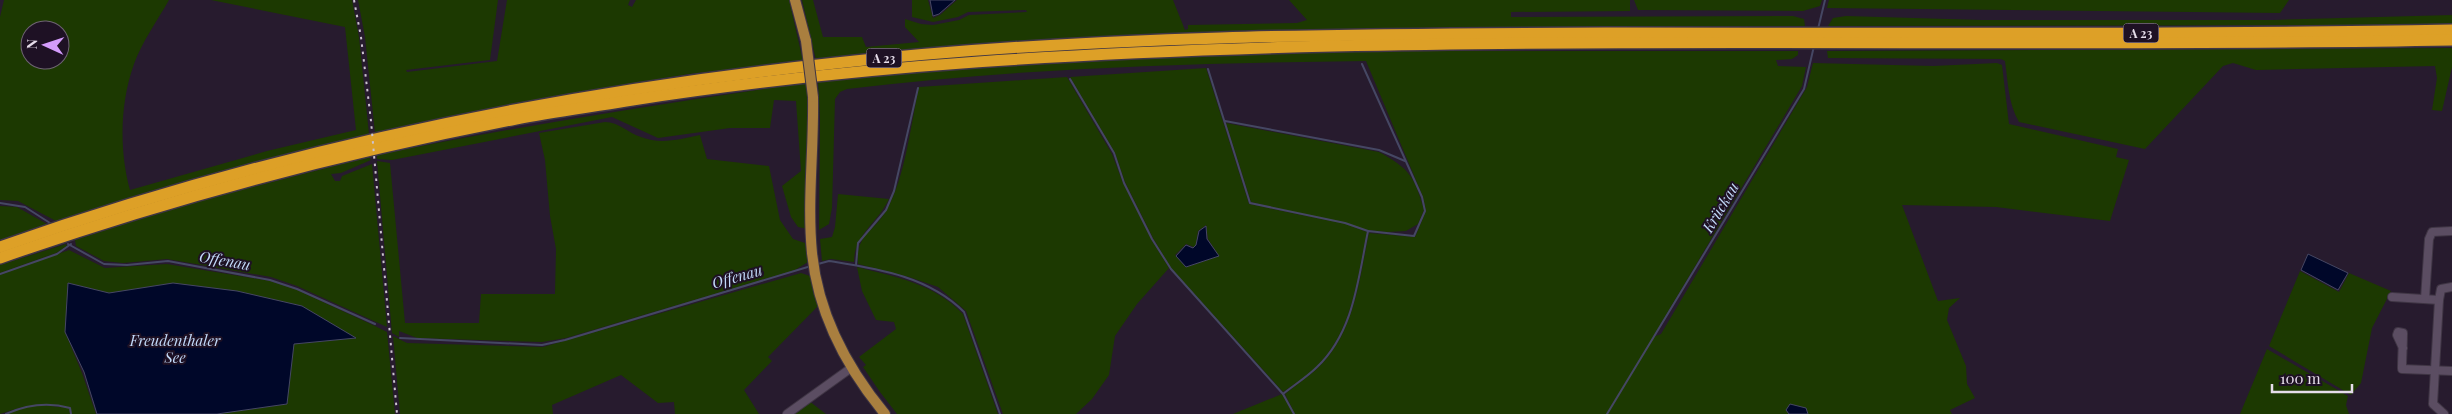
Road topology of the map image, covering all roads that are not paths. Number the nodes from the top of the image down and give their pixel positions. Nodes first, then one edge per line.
1 (795, 0) edge
2 (2452, 30) edge
3 (1788, 38) junction
4 (2452, 40) edge
5 (2452, 231) edge
6 (0, 247) edge
7 (0, 258) edge
8 (2452, 287) edge
9 (2426, 288) junction
10 (2441, 289) junction
11 (2392, 297) dead end
12 (2425, 299) junction
13 (2439, 300) junction
14 (2403, 348) dead end
15 (851, 368) junction
16 (2435, 370) junction
17 (2452, 371) edge
18 (787, 414) edge
19 (885, 414) edge
20 (2444, 414) edge

1 - 15 main road, bridge
2 - 3 highway, A 23
3 - 4 highway, A 23
3 - 6 highway, A 23
3 - 7 highway, A 23
5 - 9 street
8 - 10 street
9 - 10 street
9 - 12 street
10 - 13 street
11 - 12 street
12 - 13 street
13 - 16 street
14 - 16 street
15 - 18 street
15 - 19 main road
16 - 17 street
16 - 20 street

